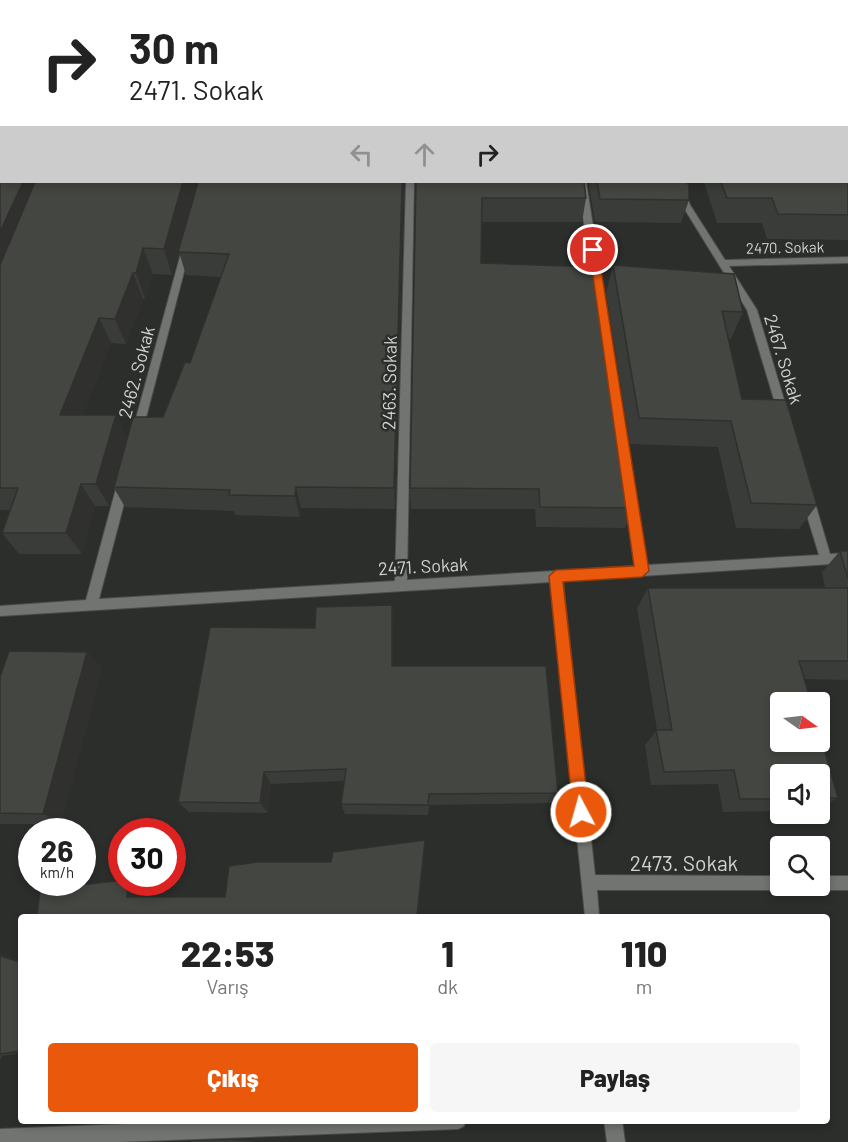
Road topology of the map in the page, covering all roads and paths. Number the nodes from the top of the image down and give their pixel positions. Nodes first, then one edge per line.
1 (410, 183) edge
2 (582, 183) edge
3 (678, 183) edge
4 (189, 239) edge
5 (848, 260) edge
6 (723, 263) junction
7 (598, 288) edge
8 (786, 424) edge
9 (134, 445) edge
10 (128, 468) edge
11 (627, 477) edge
12 (802, 480) edge
13 (848, 558) edge
14 (826, 560) junction
15 (642, 571) junction
16 (556, 576) junction
17 (401, 585) junction
18 (91, 605) junction
19 (0, 611) edge
20 (588, 882) junction
21 (770, 883) edge
22 (830, 883) edge
23 (848, 884) edge
24 (592, 914) edge
25 (356, 1124) edge
26 (614, 1124) edge
27 (0, 1138) edge
28 (616, 1142) edge

1 - 17 street, 2463. Sokak
2 - 7 street
3 - 6 street, 2467. Sokak
4 - 9 street, 2462. Sokak
5 - 6 street, 2470. Sokak
6 - 8 street, 2467. Sokak
10 - 18 street
11 - 15 street
12 - 14 street
13 - 14 street, 2471. Sokak
14 - 15 street, 2471. Sokak
15 - 16 street, 2471. Sokak
16 - 17 street, 2471. Sokak
16 - 20 street
17 - 18 street, 2471. Sokak
18 - 19 street, 2471. Sokak
20 - 21 street, 2473. Sokak
20 - 24 street
22 - 23 street
25 - 27 street
26 - 28 street

